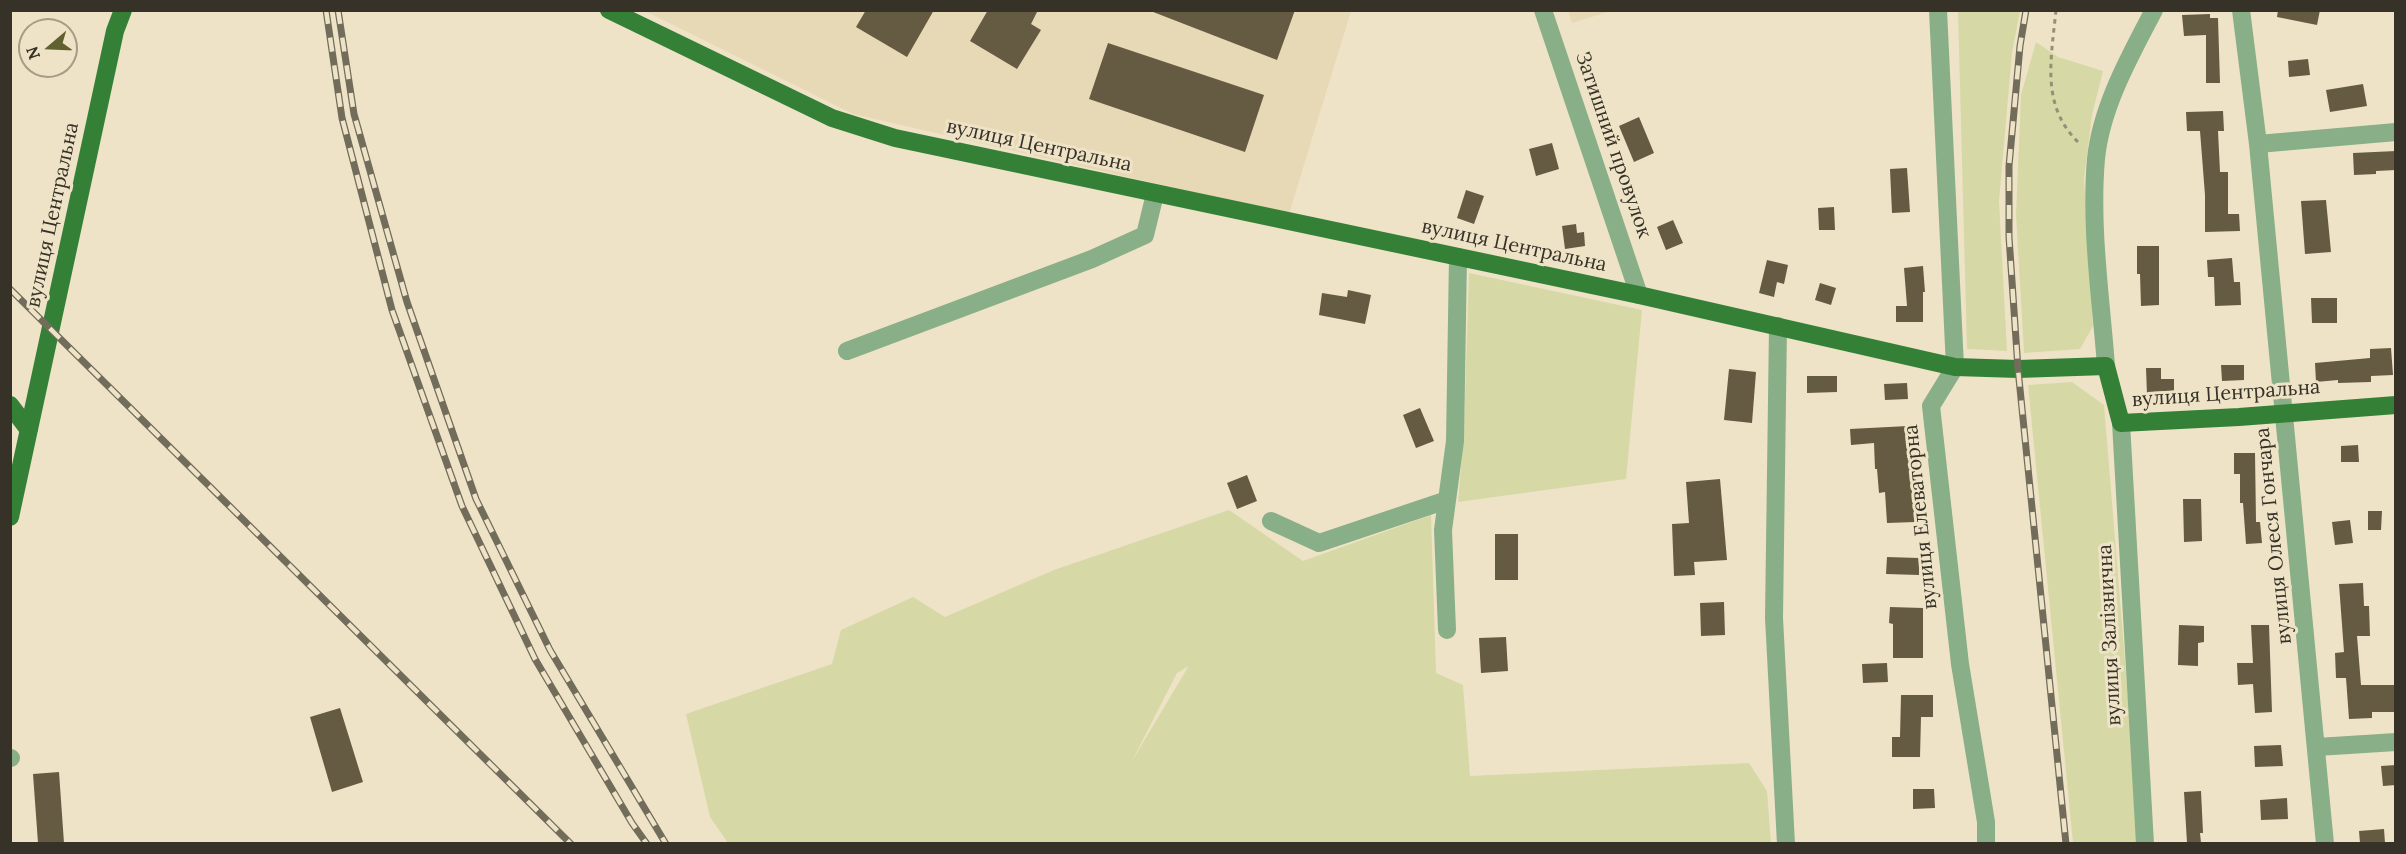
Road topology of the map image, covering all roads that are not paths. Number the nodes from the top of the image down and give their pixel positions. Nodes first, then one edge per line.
1 (123, 10) edge
2 (609, 10) edge
3 (1543, 10) edge
4 (1938, 10) edge
5 (2154, 10) edge
6 (2241, 10) edge
7 (2396, 132) edge
8 (2258, 144) junction
9 (1155, 194) junction
10 (1458, 257) junction
11 (1639, 295) junction
12 (1778, 326) junction
13 (847, 351) dead end
14 (2106, 366) junction
15 (1955, 367) junction
16 (10, 405) edge
17 (2396, 405) edge
18 (2284, 414) junction
19 (2121, 423) junction
20 (29, 430) junction
21 (1447, 500) junction
22 (10, 517) edge
23 (1271, 521) dead end
24 (1447, 630) dead end
25 (2396, 742) edge
26 (2317, 747) junction
27 (1786, 843) edge
28 (1986, 843) edge
29 (2145, 843) edge
30 (2325, 843) edge

1 - 20 main road, вулиця Центральна
2 - 9 main road, вулиця Центральна
3 - 11 street, Затишний провулок
4 - 15 street
5 - 14 street
6 - 8 street, вулиця Олеся Гончара
7 - 8 street
8 - 18 street, вулиця Олеся Гончара
9 - 10 main road, вулиця Центральна
9 - 13 street
10 - 11 main road, вулиця Центральна
10 - 21 street
11 - 12 main road, вулиця Центральна
12 - 15 main road, вулиця Центральна
12 - 27 street
14 - 15 main road, вулиця Центральна
14 - 19 main road, вулиця Центральна
15 - 28 street, вулиця Елеваторна
16 - 20 main road
17 - 18 main road, вулиця Центральна
18 - 19 main road, вулиця Центральна
18 - 26 street, вулиця Олеся Гончара
19 - 29 street, вулиця Залізнична
20 - 22 main road, вулиця Центральна
21 - 23 street
21 - 24 street
25 - 26 street
26 - 30 street, вулиця Олеся Гончара

